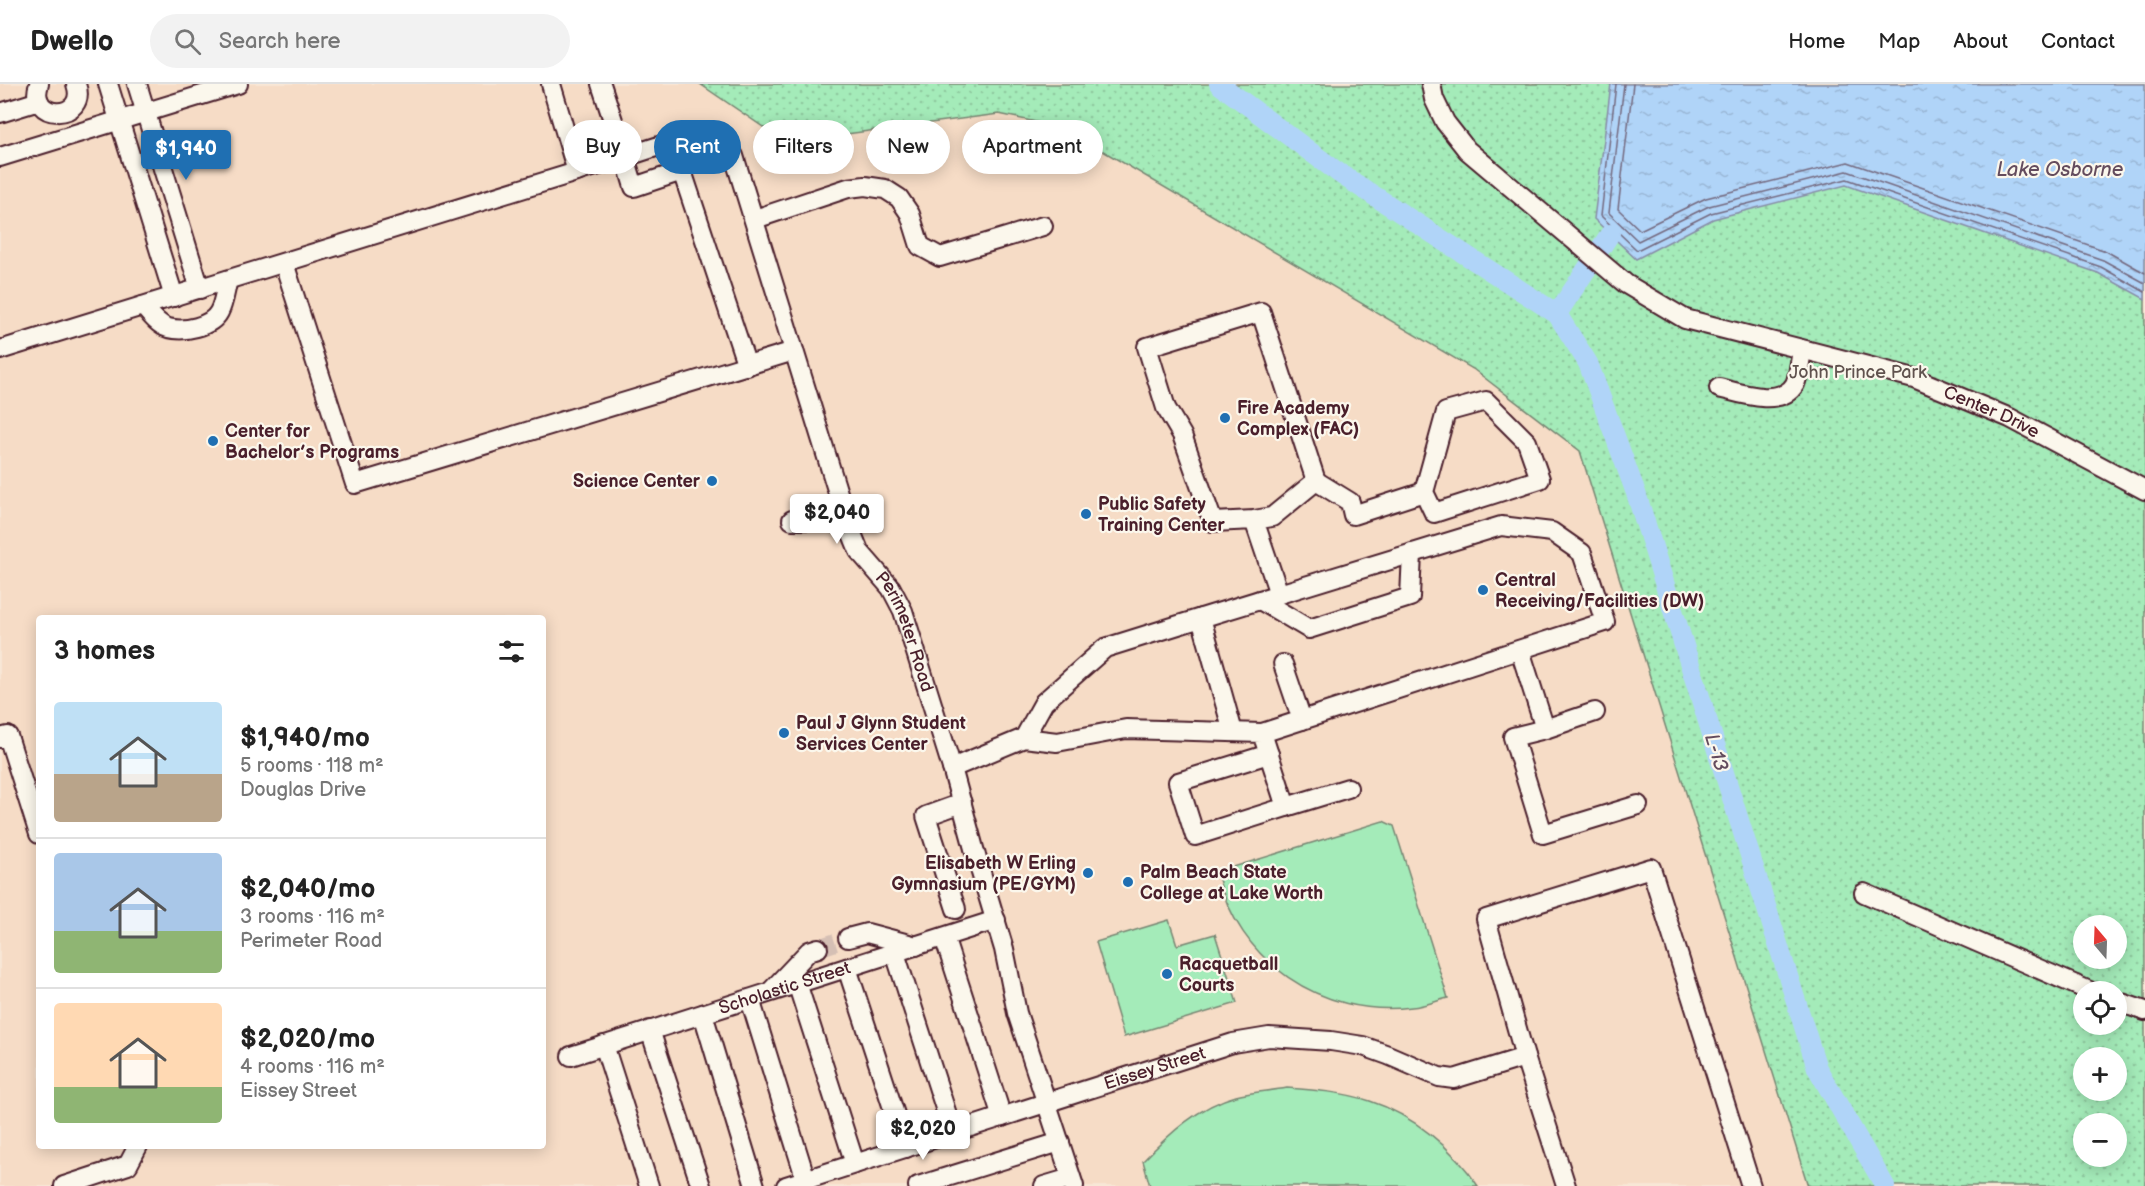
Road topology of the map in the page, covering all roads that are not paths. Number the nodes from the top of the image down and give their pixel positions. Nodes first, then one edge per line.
1 (76, 84) edge
2 (108, 84) edge
3 (137, 84) edge
4 (238, 84) edge
5 (551, 84) edge
6 (602, 84) edge
7 (1431, 84) edge
8 (39, 92) edge
9 (145, 112) junction
10 (0, 113) edge
11 (119, 120) junction
12 (613, 120) edge
13 (564, 126) edge
14 (642, 151) edge
15 (0, 157) edge
16 (572, 174) edge
17 (630, 174) edge
18 (755, 219) junction
19 (1043, 226) dead end
20 (284, 263) junction
21 (228, 280) junction
22 (200, 289) junction
23 (174, 297) junction
24 (143, 306) junction
25 (0, 350) edge
26 (794, 351) junction
27 (1802, 351) junction
28 (747, 366) junction
29 (1719, 388) dead end
30 (1316, 481) junction
31 (2145, 490) edge
32 (1424, 492) junction
33 (846, 519) junction
34 (792, 520) dead end
35 (1254, 520) junction
36 (1412, 553) junction
37 (1279, 594) junction
38 (1260, 600) junction
39 (1201, 618) junction
40 (1520, 650) junction
41 (1283, 664) dead end
42 (1595, 712) dead end
43 (1302, 720) junction
44 (1545, 729) junction
45 (1233, 732) junction
46 (1262, 733) junction
47 (4, 737) edge
48 (1024, 738) junction
49 (1269, 754) junction
50 (952, 768) junction
51 (1348, 788) dead end
52 (962, 803) junction
53 (1638, 805) dead end
54 (1286, 807) junction
55 (36, 826) edge
56 (1864, 893) dead end
57 (956, 909) dead end
58 (996, 920) junction
59 (944, 937) junction
60 (848, 938) tunnel mouth
61 (916, 946) junction
62 (818, 948) tunnel mouth
63 (895, 953) junction
64 (847, 968) junction
65 (797, 983) junction
66 (2073, 984) edge
67 (770, 992) junction
68 (750, 999) junction
69 (2127, 1005) edge
70 (2145, 1011) edge
71 (703, 1014) junction
72 (650, 1030) junction
73 (604, 1045) junction
74 (571, 1056) dead end
75 (1525, 1057) junction
76 (1048, 1103) junction
77 (1002, 1117) junction
78 (953, 1132) junction
79 (1060, 1142) junction
80 (906, 1148) junction
81 (136, 1149) edge
82 (855, 1164) junction
83 (111, 1179) edge
84 (806, 1180) junction
85 (1072, 1182) edge
86 (64, 1186) edge
87 (649, 1186) edge
88 (701, 1186) edge
89 (755, 1186) edge
90 (786, 1186) edge
91 (918, 1186) edge
92 (1044, 1186) edge
93 (1566, 1186) edge
94 (1751, 1186) edge

1 - 8 street
2 - 11 street
3 - 9 street
4 - 9 street
5 - 13 street
6 - 12 street
7 - 27 street, Center Drive
8 - 10 street
9 - 11 street
9 - 22 street
11 - 15 street
11 - 23 street
14 - 18 street, Perimeter Road
16 - 20 street, Perimeter Road
17 - 28 street
18 - 19 street
18 - 26 street, Perimeter Road
20 - 21 street, Perimeter Road
20 - 28 street
21 - 22 street, Perimeter Road
21 - 24 street
22 - 23 street, Perimeter Road
23 - 24 street, Perimeter Road
24 - 25 street, Perimeter Road
26 - 28 street
26 - 33 street, Perimeter Road
27 - 29 street
27 - 31 street, Center Drive
30 - 32 street
30 - 35 street
30 - 35 street
32 - 32 street
33 - 34 street
33 - 50 street, Perimeter Road
35 - 37 street
36 - 37 street
36 - 38 street
36 - 40 street
37 - 38 street
38 - 39 street
39 - 45 street
39 - 48 street
40 - 43 street
40 - 44 street
41 - 43 street
42 - 44 street
43 - 46 street
44 - 53 street
45 - 46 street
45 - 48 street
46 - 49 street
47 - 55 street
48 - 50 street
49 - 54 street
49 - 54 street
50 - 52 street, Perimeter Road
51 - 54 street
52 - 57 street
52 - 58 street, Perimeter Road
56 - 66 street
58 - 59 street, Scholastic Street
58 - 76 street, Perimeter Road
59 - 61 street, Scholastic Street
59 - 77 street
60 - 61 street
61 - 63 street, Scholastic Street
62 - 67 street
63 - 64 street, Scholastic Street
63 - 78 street
64 - 65 street, Scholastic Street
64 - 80 street
65 - 67 street, Scholastic Street
65 - 82 street
67 - 68 street, Scholastic Street
68 - 71 street, Scholastic Street
68 - 84 street
69 - 70 street
71 - 72 street, Scholastic Street
71 - 89 street
72 - 73 street, Scholastic Street
72 - 88 street
73 - 74 street, Scholastic Street
73 - 87 street
75 - 76 street, Eissey Street
75 - 93 street
75 - 94 street
76 - 77 street, Eissey Street
76 - 79 street, Perimeter Road
77 - 78 street, Eissey Street
78 - 80 street, Eissey Street
79 - 85 street, Perimeter Road
79 - 91 street
80 - 82 street, Eissey Street
81 - 83 street
82 - 84 street, Eissey Street
83 - 86 street
84 - 90 street, Eissey Street
85 - 92 street

